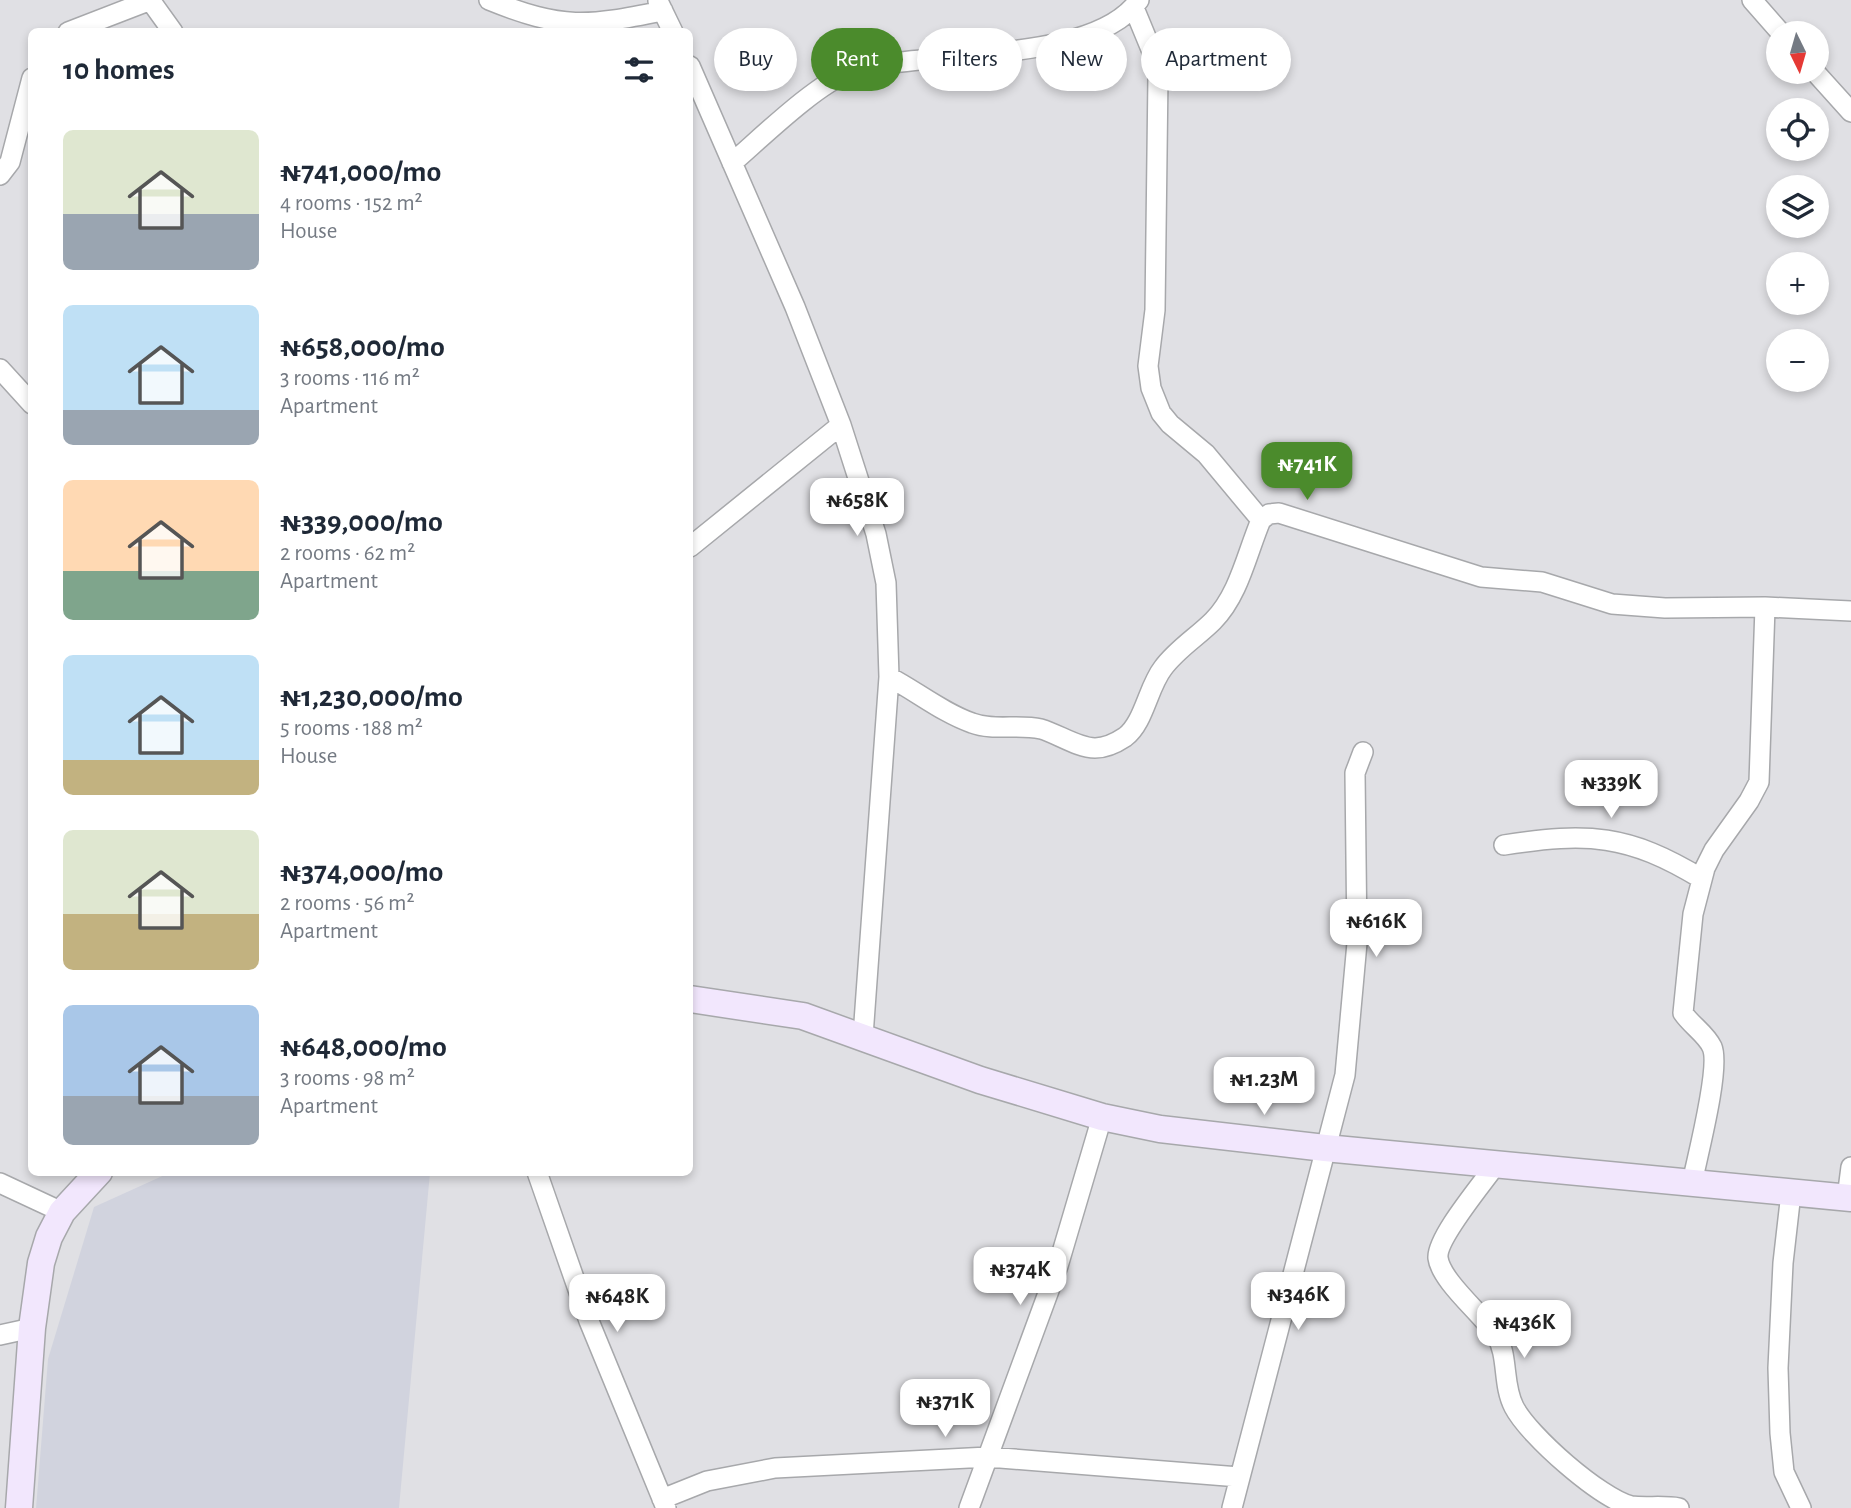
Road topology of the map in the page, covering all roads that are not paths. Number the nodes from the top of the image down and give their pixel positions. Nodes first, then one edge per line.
1 (150, 0) edge
2 (489, 0) edge
3 (1752, 0) edge
4 (1136, 4) edge
5 (660, 5) edge
6 (1771, 21) edge
7 (78, 28) edge
8 (170, 28) edge
9 (671, 28) edge
10 (693, 73) edge
11 (1826, 84) edge
12 (28, 93) edge
13 (1851, 112) edge
14 (732, 163) junction
15 (0, 175) edge
16 (0, 369) edge
17 (28, 400) edge
18 (841, 425) junction
19 (1261, 520) junction
20 (693, 545) edge
21 (1765, 607) junction
22 (1851, 611) edge
23 (889, 677) junction
24 (1363, 752) dead end
25 (1504, 845) dead end
26 (1702, 879) junction
27 (693, 999) edge
28 (863, 1036) junction
29 (1102, 1117) junction
30 (1325, 1148) junction
31 (1497, 1163) junction
32 (1851, 1167) edge
33 (95, 1176) edge
34 (538, 1176) edge
35 (0, 1183) edge
36 (1692, 1184) junction
37 (1791, 1193) junction
38 (1849, 1198) edge
39 (62, 1212) junction
40 (32, 1328) junction
41 (0, 1335) edge
42 (988, 1457) junction
43 (1239, 1477) junction
44 (664, 1503) edge
45 (19, 1508) edge
46 (970, 1508) edge
47 (1232, 1508) edge
48 (1679, 1508) edge
49 (1801, 1508) edge

1 - 7 street
1 - 8 street
2 - 5 street
3 - 6 street
4 - 14 street
4 - 19 street
5 - 9 street
10 - 14 street
11 - 13 street
12 - 15 street
14 - 18 street
16 - 17 street
18 - 20 street
18 - 23 street
19 - 21 street
19 - 23 street
21 - 22 street
21 - 26 street
23 - 28 street
24 - 30 street
25 - 26 street
26 - 36 street
27 - 28 street
28 - 29 street
29 - 30 street
29 - 42 street
30 - 31 street
30 - 43 street
31 - 36 street
31 - 48 street
32 - 38 street
33 - 39 street
34 - 44 street
35 - 39 street
36 - 37 street
37 - 38 street
37 - 49 street
39 - 40 street
40 - 41 street
40 - 45 street
42 - 43 street
42 - 44 street
42 - 46 street
43 - 47 street

